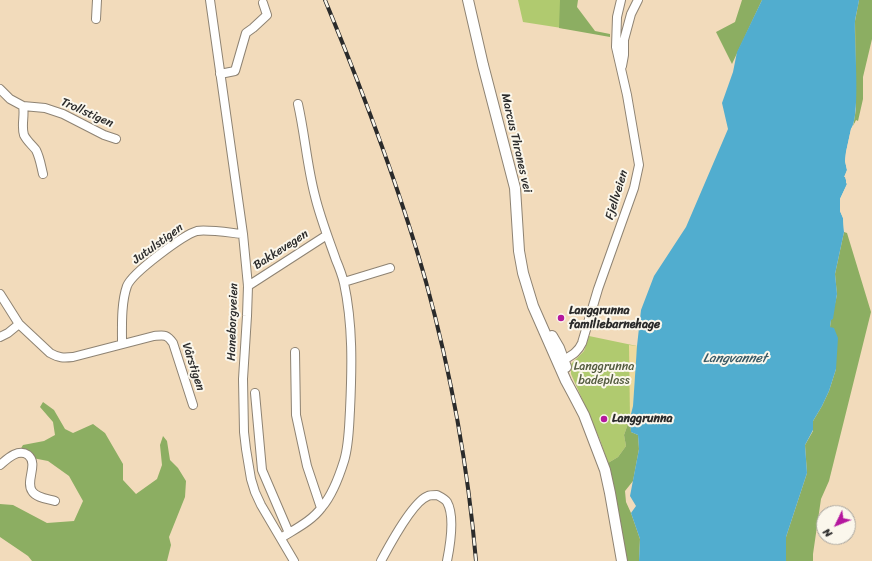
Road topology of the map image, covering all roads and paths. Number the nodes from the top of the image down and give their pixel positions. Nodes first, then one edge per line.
1 (97, 0) edge
2 (210, 0) edge
3 (468, 0) edge
4 (621, 0) edge
5 (638, 0) edge
6 (263, 4) dead end
7 (96, 19) dead end
8 (622, 73) junction
9 (220, 74) junction
10 (0, 89) edge
11 (298, 104) dead end
12 (23, 106) junction
13 (116, 139) dead end
14 (43, 174) dead end
15 (243, 234) junction
16 (327, 235) junction
17 (390, 268) dead end
18 (344, 282) junction
19 (248, 286) junction
20 (0, 294) edge
21 (19, 324) junction
22 (0, 337) edge
23 (122, 344) junction
24 (295, 352) dead end
25 (560, 360) junction
26 (255, 393) dead end
27 (573, 394) junction
28 (193, 405) dead end
29 (0, 465) edge
30 (55, 501) dead end
31 (321, 508) junction
32 (289, 533) junction
33 (281, 538) junction
34 (294, 561) edge
35 (381, 561) edge
36 (447, 561) edge
37 (622, 561) edge

1 - 7 street
2 - 9 street, Haneborgveien
3 - 25 main road, Marcus Thranes vei
4 - 8 street, Fjellveien
5 - 8 street
6 - 9 street
8 - 25 street, Fjellveien
9 - 15 street, Haneborgveien
10 - 12 street, Trollstigen
11 - 16 street
12 - 13 street, Trollstigen
12 - 14 street
15 - 19 street, Haneborgveien
15 - 23 street, Jutulstigen
16 - 18 street
16 - 19 street, Bakkevegen
17 - 18 street
18 - 31 street
19 - 33 street, Haneborgveien
20 - 21 street
21 - 22 street
21 - 23 street
23 - 28 street, Vårstigen
24 - 31 street
25 - 27 main road, Marcus Thranes vei
25 - 27 main road, Marcus Thranes vei
26 - 32 street
27 - 37 main road, Marcus Thranes vei
29 - 30 street
31 - 32 street
32 - 33 street
33 - 34 street, Haneborgveien
35 - 36 street

